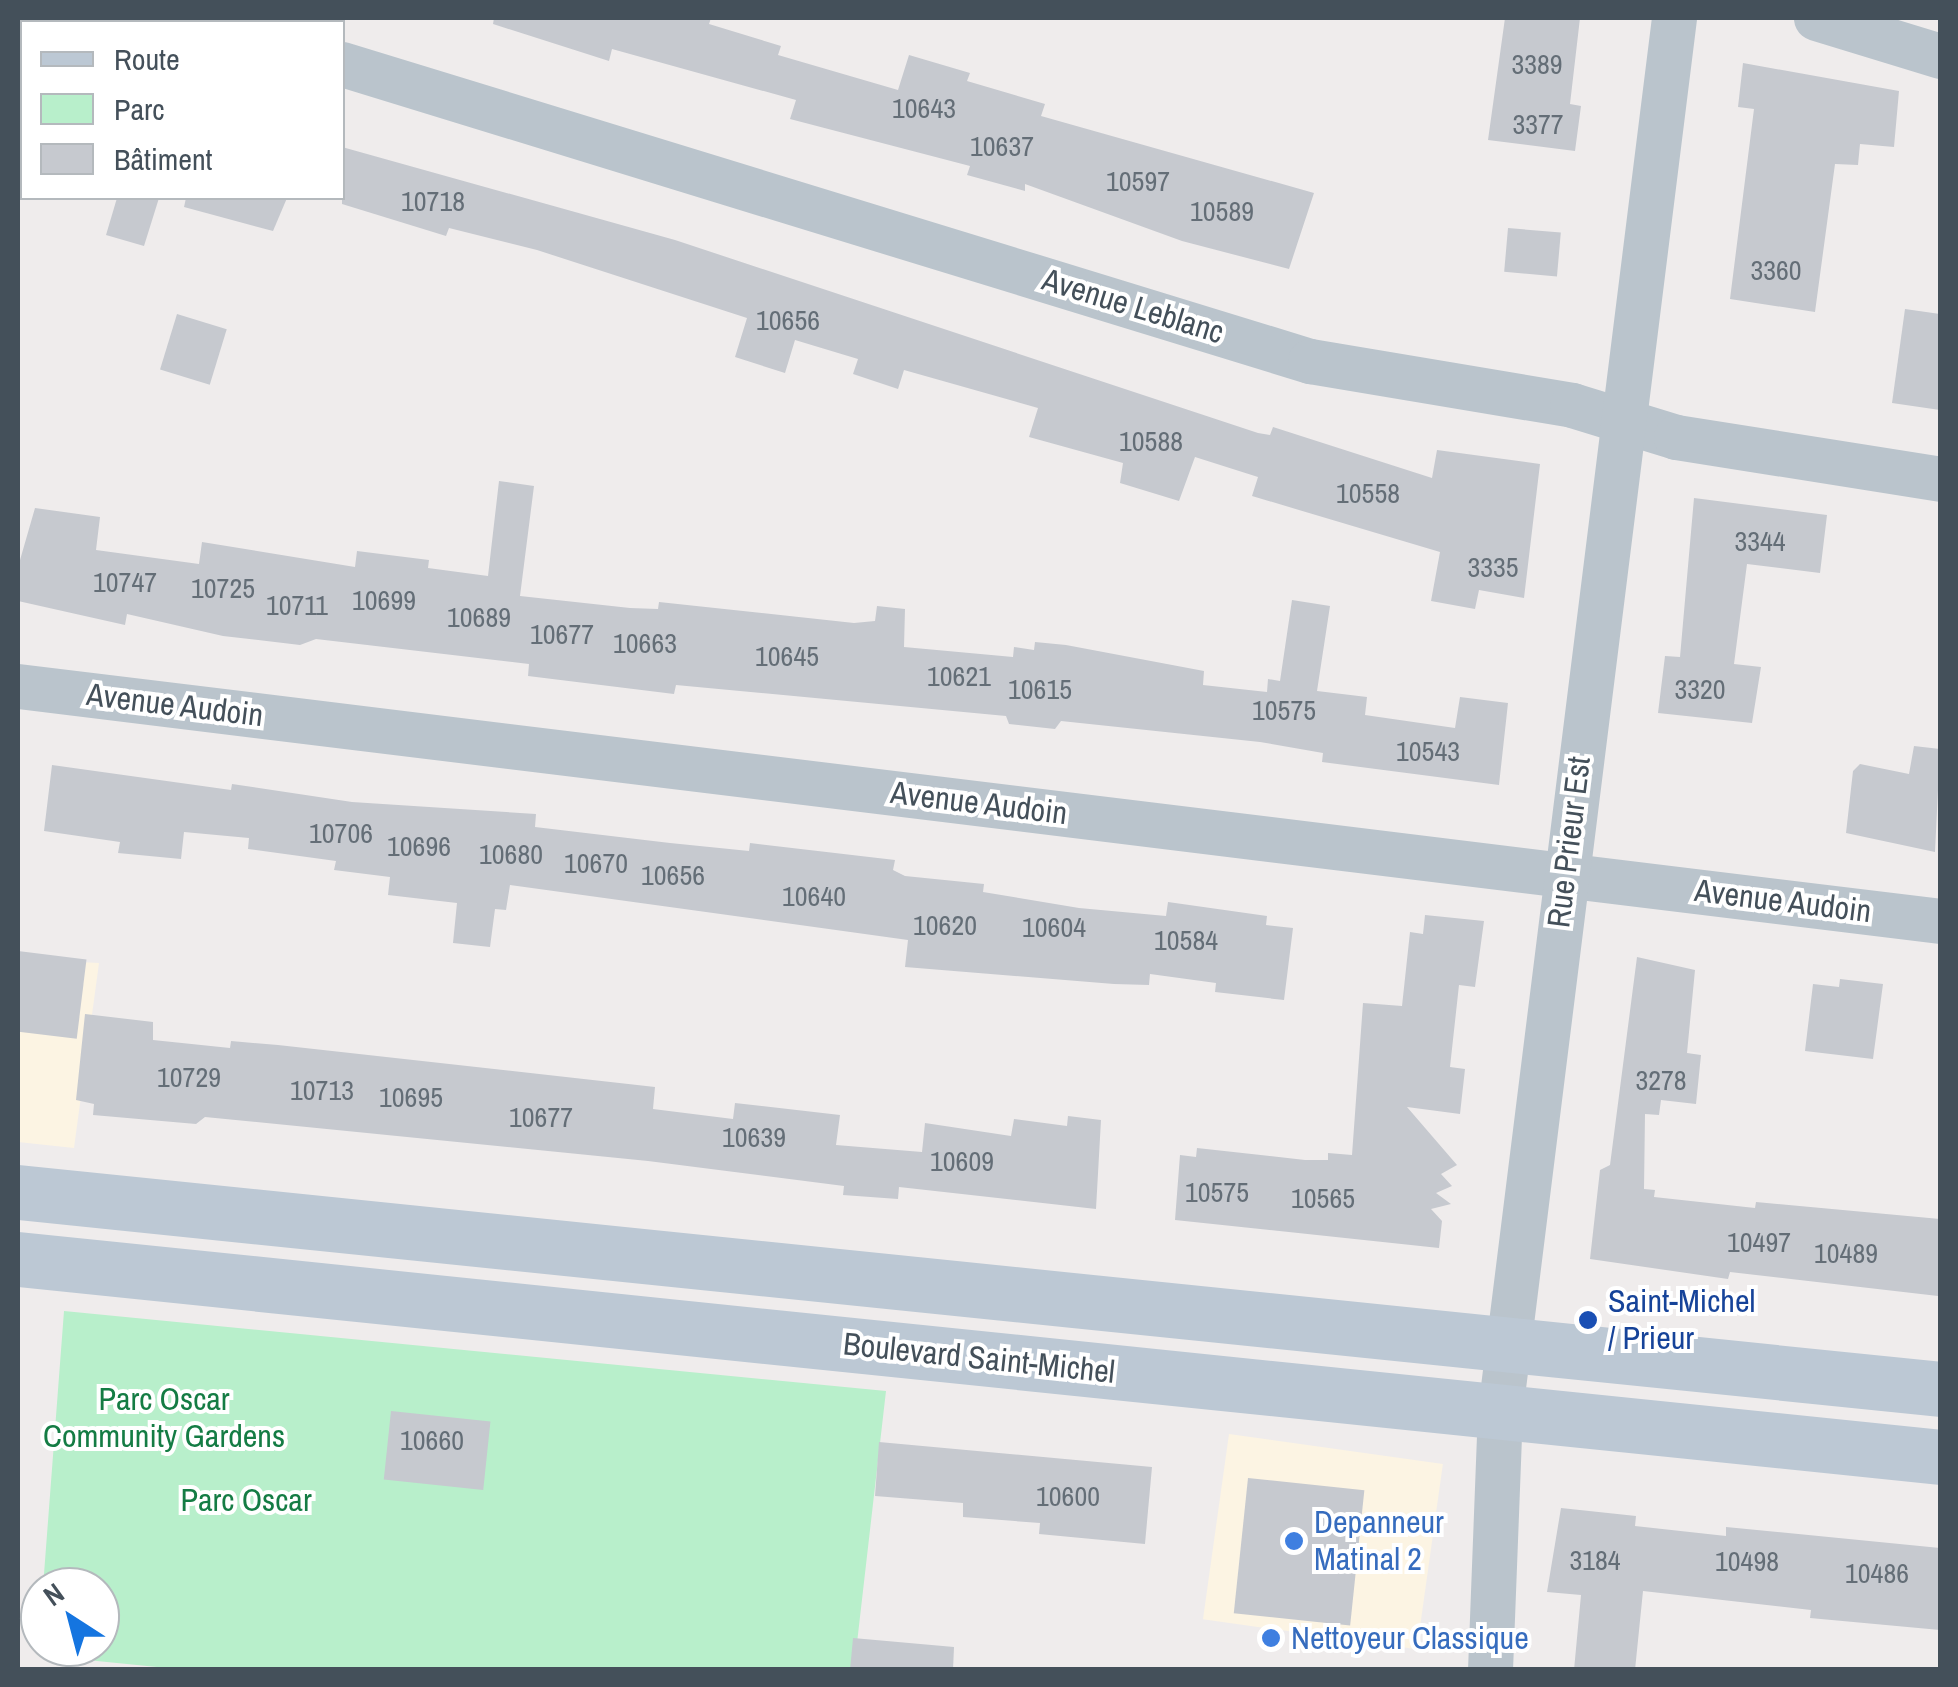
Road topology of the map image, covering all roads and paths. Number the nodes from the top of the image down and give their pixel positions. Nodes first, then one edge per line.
1 (1674, 18) edge
2 (1816, 18) edge
3 (1940, 56) edge
4 (345, 65) edge
5 (1623, 422) junction
6 (1940, 479) edge
7 (18, 686) edge
8 (1564, 874) junction
9 (1940, 921) edge
10 (18, 1192) edge
11 (18, 1259) edge
12 (1507, 1344) junction
13 (1940, 1389) edge
14 (1500, 1411) junction
15 (1940, 1457) edge
16 (1490, 1670) edge

1 - 5 street, Rue Prieur Est
2 - 3 street
4 - 5 street, Avenue Leblanc
5 - 6 street, Avenue Leblanc
5 - 8 street, Rue Prieur Est
7 - 8 street, Avenue Audoin
8 - 9 street, Avenue Audoin
8 - 12 street, Rue Prieur Est
10 - 12 main road, Boulevard Saint-Michel
11 - 14 main road, Boulevard Saint-Michel
12 - 13 main road, Boulevard Saint-Michel
12 - 14 street, Rue Prieur Est
14 - 15 main road, Boulevard Saint-Michel
14 - 16 street, Rue Prieur Est

